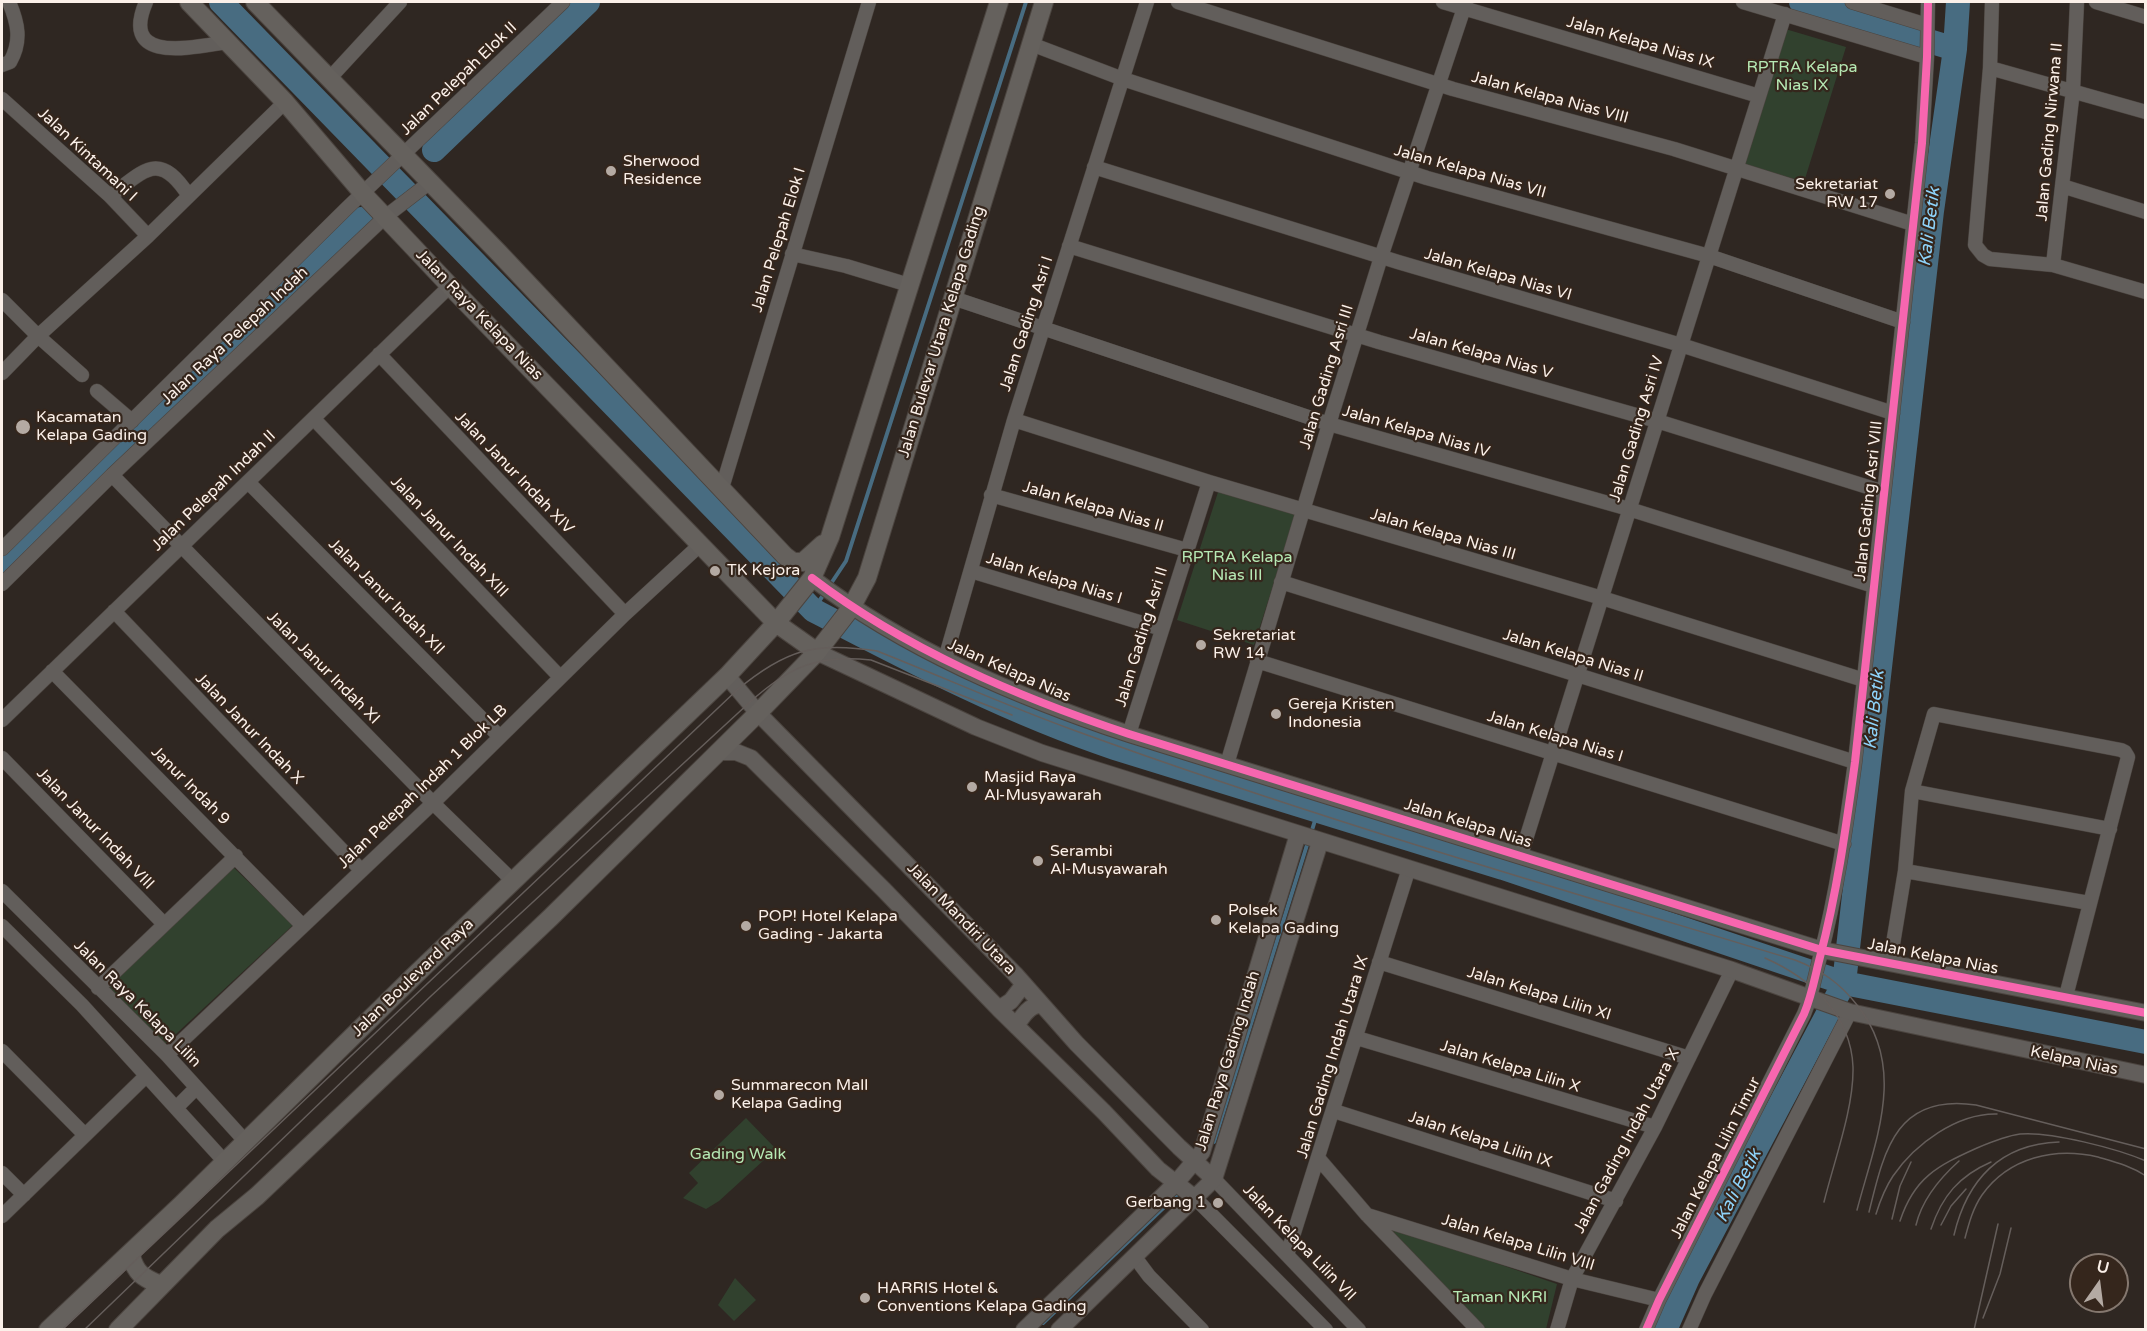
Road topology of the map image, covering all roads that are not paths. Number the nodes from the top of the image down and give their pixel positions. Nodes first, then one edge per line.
1 (9, 2) edge
2 (146, 2) edge
3 (189, 2) edge
4 (255, 2) edge
5 (563, 2) edge
6 (869, 2) edge
7 (999, 2) edge
8 (1044, 2) edge
9 (1147, 2) edge
10 (1178, 2) edge
11 (1443, 2) edge
12 (1743, 2) edge
13 (1852, 2) edge
14 (1928, 2) edge
15 (1992, 2) edge
16 (2077, 2) edge
17 (2096, 2) edge
18 (394, 3) edge
19 (1465, 5) edge
20 (1785, 14) junction
21 (2145, 17) edge
22 (1927, 26) junction
23 (228, 42) junction
24 (1031, 44) junction
25 (1927, 56) junction
26 (2, 65) edge
27 (1990, 68) junction
28 (1123, 78) junction
29 (329, 79) junction
30 (1438, 84) junction
31 (2073, 90) junction
32 (1759, 96) junction
33 (2, 99) edge
34 (285, 102) junction
35 (2145, 112) edge
36 (402, 158) junction
37 (1094, 167) junction
38 (1736, 168) junction
39 (1410, 172) junction
40 (426, 182) junction
41 (2062, 186) junction
42 (366, 192) junction
43 (110, 196) junction
44 (189, 196) junction
45 (2145, 212) edge
46 (387, 214) junction
47 (1913, 224) junction
48 (148, 236) junction
49 (1069, 246) junction
50 (792, 254) junction
51 (1709, 256) junction
52 (1381, 257) junction
53 (2053, 265) junction
54 (909, 285) junction
55 (450, 286) junction
56 (2145, 292) edge
57 (953, 298) junction
58 (2, 300) edge
59 (1903, 322) junction
60 (1042, 328) junction
61 (1358, 334) junction
62 (38, 336) junction
63 (1681, 345) junction
64 (379, 354) junction
65 (2, 373) edge
66 (82, 375) dead end
67 (97, 391) dead end
68 (1893, 413) junction
69 (314, 419) junction
70 (1014, 420) junction
71 (132, 421) junction
72 (1657, 422) junction
73 (1329, 424) junction
74 (111, 475) junction
75 (248, 482) junction
76 (1209, 482) junction
77 (722, 488) junction
78 (1884, 492) junction
79 (991, 495) junction
80 (1629, 510) junction
81 (1303, 511) junction
82 (830, 537) junction
83 (701, 544) junction
84 (180, 547) junction
85 (2, 549) edge
86 (1187, 550) junction
87 (971, 571) junction
88 (1281, 582) junction
89 (2, 584) edge
90 (811, 585) junction
91 (1874, 586) junction
92 (1602, 598) junction
93 (845, 606) junction
94 (114, 611) junction
95 (625, 614) junction
96 (781, 617) junction
97 (1162, 629) junction
98 (817, 652) junction
99 (945, 659) junction
100 (1257, 661) junction
101 (52, 671) junction
102 (1578, 675) junction
103 (727, 676) junction
104 (560, 677) junction
105 (1864, 680) junction
106 (758, 713) junction
107 (2, 720) edge
108 (1129, 734) junction
109 (500, 736) junction
110 (718, 752) junction
111 (1553, 753) junction
112 (2, 758) edge
113 (1855, 762) junction
114 (1227, 764) junction
115 (1912, 791) junction
116 (433, 803) junction
117 (2110, 829) junction
118 (1298, 834) junction
119 (1320, 842) junction
120 (1844, 844) junction
121 (1521, 855) junction
122 (236, 856) junction
123 (1409, 868) junction
124 (361, 870) junction
125 (1905, 871) junction
126 (513, 881) junction
127 (2, 891) edge
128 (2089, 903) junction
129 (164, 924) junction
130 (2, 926) edge
131 (303, 926) junction
132 (1827, 952) junction
133 (1379, 962) junction
134 (1890, 962) junction
135 (1732, 970) junction
136 (1024, 984) junction
137 (98, 988) junction
138 (2066, 996) junction
139 (1813, 1000) junction
140 (1040, 1005) junction
141 (999, 1009) junction
142 (1843, 1010) junction
143 (2145, 1013) edge
144 (1016, 1026) junction
145 (1357, 1038) junction
146 (2, 1051) edge
147 (167, 1055) junction
148 (1689, 1058) junction
149 (146, 1076) junction
150 (2145, 1076) edge
151 (196, 1088) junction
152 (176, 1108) junction
153 (1334, 1111) junction
154 (1655, 1128) junction
155 (85, 1136) junction
156 (246, 1142) junction
157 (1319, 1159) junction
158 (1195, 1161) junction
159 (225, 1162) junction
160 (2, 1173) edge
161 (1214, 1179) junction
162 (1176, 1184) junction
163 (24, 1195) junction
164 (1195, 1198) junction
165 (1616, 1201) junction
166 (1367, 1215) junction
167 (2, 1216) edge
168 (1287, 1255) junction
169 (1134, 1256) junction
170 (124, 1259) junction
171 (1572, 1278) junction
172 (153, 1291) junction
173 (1659, 1299) junction
174 (1066, 1327) edge
175 (48, 1329) edge
176 (118, 1329) edge
177 (1024, 1329) edge
178 (1202, 1329) edge
179 (1326, 1329) edge
180 (1359, 1329) edge
181 (1478, 1329) edge
182 (1557, 1329) edge
183 (1646, 1329) edge
184 (1689, 1329) edge

1 - 26 street
2 - 23 street
3 - 23 main road, Jalan Raya Kelapa Nias
4 - 29 main road
5 - 36 street, Jalan Pelepah Elok II
6 - 50 street, Jalan Pelepah Elok I
7 - 54 main road
8 - 24 main road, Jalan Bulevar Utara Kelapa Gading
9 - 28 street, Jalan Gading Asri I
10 - 30 street, Jalan Kelapa Nias VIII
11 - 19 street, Jalan Kelapa Nias IX
12 - 20 street
13 - 22 street
14 - 22 street, Jalan Gading Asri VIII
15 - 27 street
16 - 31 street, Jalan Gading Nirwana II
17 - 21 street
18 - 29 street
19 - 30 street, Jalan Gading Asri III
19 - 32 street, Jalan Kelapa Nias IX
20 - 25 street
20 - 32 street, Jalan Gading Asri IV
22 - 25 street, Jalan Gading Asri VIII
23 - 34 main road, Jalan Raya Kelapa Nias
24 - 28 street, Jalan Kelapa Nias VII
24 - 57 main road, Jalan Bulevar Utara Kelapa Gading
25 - 47 street, Jalan Gading Asri VIII
27 - 31 street
27 - 53 street
28 - 37 street, Jalan Gading Asri I
28 - 39 street, Jalan Kelapa Nias VII
29 - 36 main road
30 - 38 street, Jalan Kelapa Nias VIII
30 - 39 street, Jalan Gading Asri III
31 - 35 street
31 - 41 street, Jalan Gading Nirwana II
32 - 38 street, Jalan Gading Asri IV
33 - 43 street, Jalan Kintamani I
34 - 42 main road, Jalan Raya Kelapa Nias
34 - 44 street
36 - 40 main road
36 - 42 street, Jalan Pelepah Elok II
37 - 49 street, Jalan Gading Asri I
37 - 52 street, Jalan Kelapa Nias VI
38 - 47 street, Jalan Kelapa Nias VIII
38 - 51 street, Jalan Gading Asri IV
39 - 51 street, Jalan Kelapa Nias VII
39 - 52 street, Jalan Gading Asri III
40 - 46 street, Jalan Raya Pelepah Indah
40 - 77 main road
41 - 45 street
41 - 53 street, Jalan Gading Nirwana II
42 - 46 main road, Jalan Raya Kelapa Nias
42 - 71 street, Jalan Raya Pelepah Indah
43 - 44 street
43 - 48 street, Jalan Kintamani I
44 - 48 street
46 - 55 main road, Jalan Raya Kelapa Nias
46 - 74 street, Jalan Raya Pelepah Indah
47 - 59 street, Jalan Gading Asri VIII
48 - 62 street
49 - 60 street, Jalan Gading Asri I
49 - 61 street, Jalan Kelapa Nias V
50 - 54 street
50 - 77 street, Jalan Pelepah Elok I
51 - 59 street, Jalan Kelapa Nias VII
51 - 63 street, Jalan Gading Asri IV
52 - 61 street, Jalan Gading Asri III
52 - 63 street, Jalan Kelapa Nias VI
53 - 56 street
54 - 82 main road
55 - 64 street, Jalan Pelepah Indah II
55 - 83 main road, Jalan Raya Kelapa Nias
57 - 60 street, Jalan Kelapa Nias IV
57 - 93 main road, Jalan Bulevar Utara Kelapa Gading
58 - 62 street
59 - 68 street, Jalan Gading Asri VIII
60 - 70 street, Jalan Gading Asri I
60 - 73 street, Jalan Kelapa Nias IV
61 - 72 street, Jalan Kelapa Nias V
61 - 73 street, Jalan Gading Asri III
62 - 65 street
62 - 66 street
63 - 68 street, Jalan Kelapa Nias VI
63 - 72 street, Jalan Gading Asri IV
64 - 69 street, Jalan Pelepah Indah II
64 - 95 street, Jalan Janur Indah XIV
67 - 71 street
68 - 78 street, Jalan Gading Asri VIII
69 - 75 street, Jalan Pelepah Indah II
69 - 104 street, Jalan Janur Indah XIII
70 - 76 street, Jalan Kelapa Nias III
70 - 79 street, Jalan Gading Asri I
71 - 85 street, Jalan Raya Pelepah Indah
72 - 78 street, Jalan Kelapa Nias V
72 - 80 street, Jalan Gading Asri IV
73 - 80 street, Jalan Kelapa Nias IV
73 - 81 street, Jalan Gading Asri III
74 - 84 street, Jalan Janur Indah XI
74 - 89 street, Jalan Raya Pelepah Indah
75 - 84 street, Jalan Pelepah Indah II
75 - 109 street, Jalan Janur Indah XII
76 - 81 street, Jalan Kelapa Nias III
76 - 86 street, Jalan Gading Asri II
77 - 82 main road
78 - 91 street, Jalan Gading Asri VIII
79 - 86 street, Jalan Kelapa Nias II
79 - 87 street, Jalan Gading Asri I
80 - 91 street, Jalan Kelapa Nias IV
80 - 92 street, Jalan Gading Asri IV
81 - 88 street, Jalan Gading Asri III
81 - 92 street, Jalan Kelapa Nias III
82 - 90 main road
83 - 95 street, Jalan Pelepah Indah 1 Blok LB
83 - 96 main road, Jalan Raya Kelapa Nias
84 - 94 street, Jalan Pelepah Indah II
84 - 116 street, Jalan Janur Indah XI
86 - 97 street, Jalan Gading Asri II
87 - 97 street, Jalan Kelapa Nias I
87 - 99 street, Jalan Gading Asri I
88 - 100 street, Jalan Gading Asri III
88 - 102 street, Jalan Kelapa Nias II
90 - 93 street, Jalan Kelapa Nias
90 - 96 main road
91 - 105 street, Jalan Gading Asri VIII
92 - 102 street, Jalan Gading Asri IV
92 - 105 street, Jalan Kelapa Nias III
93 - 98 main road, Jalan Bulevar Utara Kelapa Gading
93 - 99 street, Jalan Kelapa Nias
94 - 101 street, Jalan Pelepah Indah II
94 - 124 street, Jalan Janur Indah X
95 - 104 street, Jalan Pelepah Indah 1 Blok LB
96 - 98 main road, Jalan Raya Kelapa Nias
96 - 103 main road, Jalan Boulevard Raya
97 - 108 street, Jalan Gading Asri II
98 - 106 main road
98 - 118 street
99 - 108 street, Jalan Kelapa Nias
100 - 111 street, Jalan Kelapa Nias I
100 - 114 street, Jalan Gading Asri III
101 - 107 street, Jalan Pelepah Indah II
101 - 122 street, Janur Indah 9
102 - 111 street, Jalan Gading Asri IV
102 - 113 street, Jalan Kelapa Nias II
103 - 106 street, Jalan Mandiri Utara
103 - 126 main road, Jalan Boulevard Raya
104 - 109 street, Jalan Pelepah Indah 1 Blok LB
105 - 113 street, Jalan Gading Asri VIII
106 - 110 main road
106 - 136 street, Jalan Mandiri Utara
108 - 114 street, Jalan Kelapa Nias
109 - 116 street, Jalan Pelepah Indah 1 Blok LB
110 - 141 street
110 - 172 main road
111 - 120 street, Jalan Kelapa Nias I
111 - 121 street, Jalan Gading Asri IV
112 - 129 street, Jalan Janur Indah VIII
113 - 120 street, Jalan Gading Asri VIII
114 - 121 street, Jalan Kelapa Nias
115 - 117 street
115 - 117 street
115 - 125 street
116 - 124 street, Jalan Pelepah Indah 1 Blok LB
116 - 126 street, Jalan Janur Indah XI
117 - 128 street
118 - 119 street
118 - 158 street, Jalan Raya Gading Indah
119 - 123 street
119 - 161 street, Jalan Raya Gading Indah
120 - 132 street, Jalan Gading Asri VIII
121 - 132 street, Jalan Kelapa Nias
122 - 129 street
122 - 131 street, Janur Indah 9
123 - 133 street, Jalan Gading Indah Utara IX
123 - 135 street
124 - 131 street, Jalan Pelepah Indah 1 Blok LB
125 - 128 street
125 - 134 street
126 - 156 main road, Jalan Boulevard Raya
127 - 137 street, Jalan Raya Kelapa Lilin
128 - 138 street
129 - 137 street
130 - 149 street
131 - 147 street, Jalan Pelepah Indah 1 Blok LB
132 - 134 street, Jalan Kelapa Nias
132 - 139 street, Jalan Gading Asri VIII
133 - 145 street, Jalan Gading Indah Utara IX
133 - 148 street, Jalan Kelapa Lilin XI
134 - 138 street, Jalan Kelapa Nias
135 - 139 street
135 - 148 street, Jalan Gading Indah Utara X
136 - 140 street, Jalan Mandiri Utara
136 - 141 street
137 - 147 street, Jalan Raya Kelapa Lilin
138 - 143 street, Jalan Kelapa Nias
139 - 142 street
139 - 173 street, Jalan Kelapa Lilin Timur
140 - 144 street
140 - 158 street, Jalan Mandiri Utara
141 - 144 street
142 - 150 street, Kelapa Nias
142 - 184 street
144 - 162 street
145 - 153 street, Jalan Gading Indah Utara IX
145 - 154 street, Jalan Kelapa Lilin X
146 - 155 street
147 - 151 street, Jalan Raya Kelapa Lilin
148 - 154 street, Jalan Gading Indah Utara X
149 - 152 street
149 - 155 street
151 - 152 street
151 - 156 street, Jalan Raya Kelapa Lilin
152 - 159 street
153 - 157 street, Jalan Gading Indah Utara IX
153 - 165 street, Jalan Kelapa Lilin IX
154 - 165 street, Jalan Gading Indah Utara X
155 - 163 street
156 - 159 main road, Jalan Boulevard Raya
157 - 166 street
157 - 168 street, Jalan Gading Indah Utara IX
158 - 161 street, Jalan Mandiri Utara
158 - 162 street, Jalan Raya Gading Indah
159 - 170 main road, Jalan Boulevard Raya
160 - 163 street
161 - 164 street, Jalan Raya Gading Indah
161 - 168 street, Jalan Kelapa Lilin VII
162 - 164 street
162 - 177 street, Jalan Raya Gading Indah
163 - 167 street
164 - 169 street, Jalan Raya Gading Indah
164 - 179 street
165 - 171 street, Jalan Gading Indah Utara X
166 - 171 street, Jalan Kelapa Lilin VIII
166 - 181 street
168 - 180 street, Jalan Kelapa Lilin VII
169 - 174 street, Jalan Raya Gading Indah
169 - 178 street
170 - 172 main road
170 - 175 main road, Jalan Boulevard Raya
171 - 173 street, Jalan Kelapa Lilin VIII
171 - 182 street, Jalan Gading Indah Utara X
172 - 176 main road
173 - 183 street, Jalan Kelapa Lilin Timur

